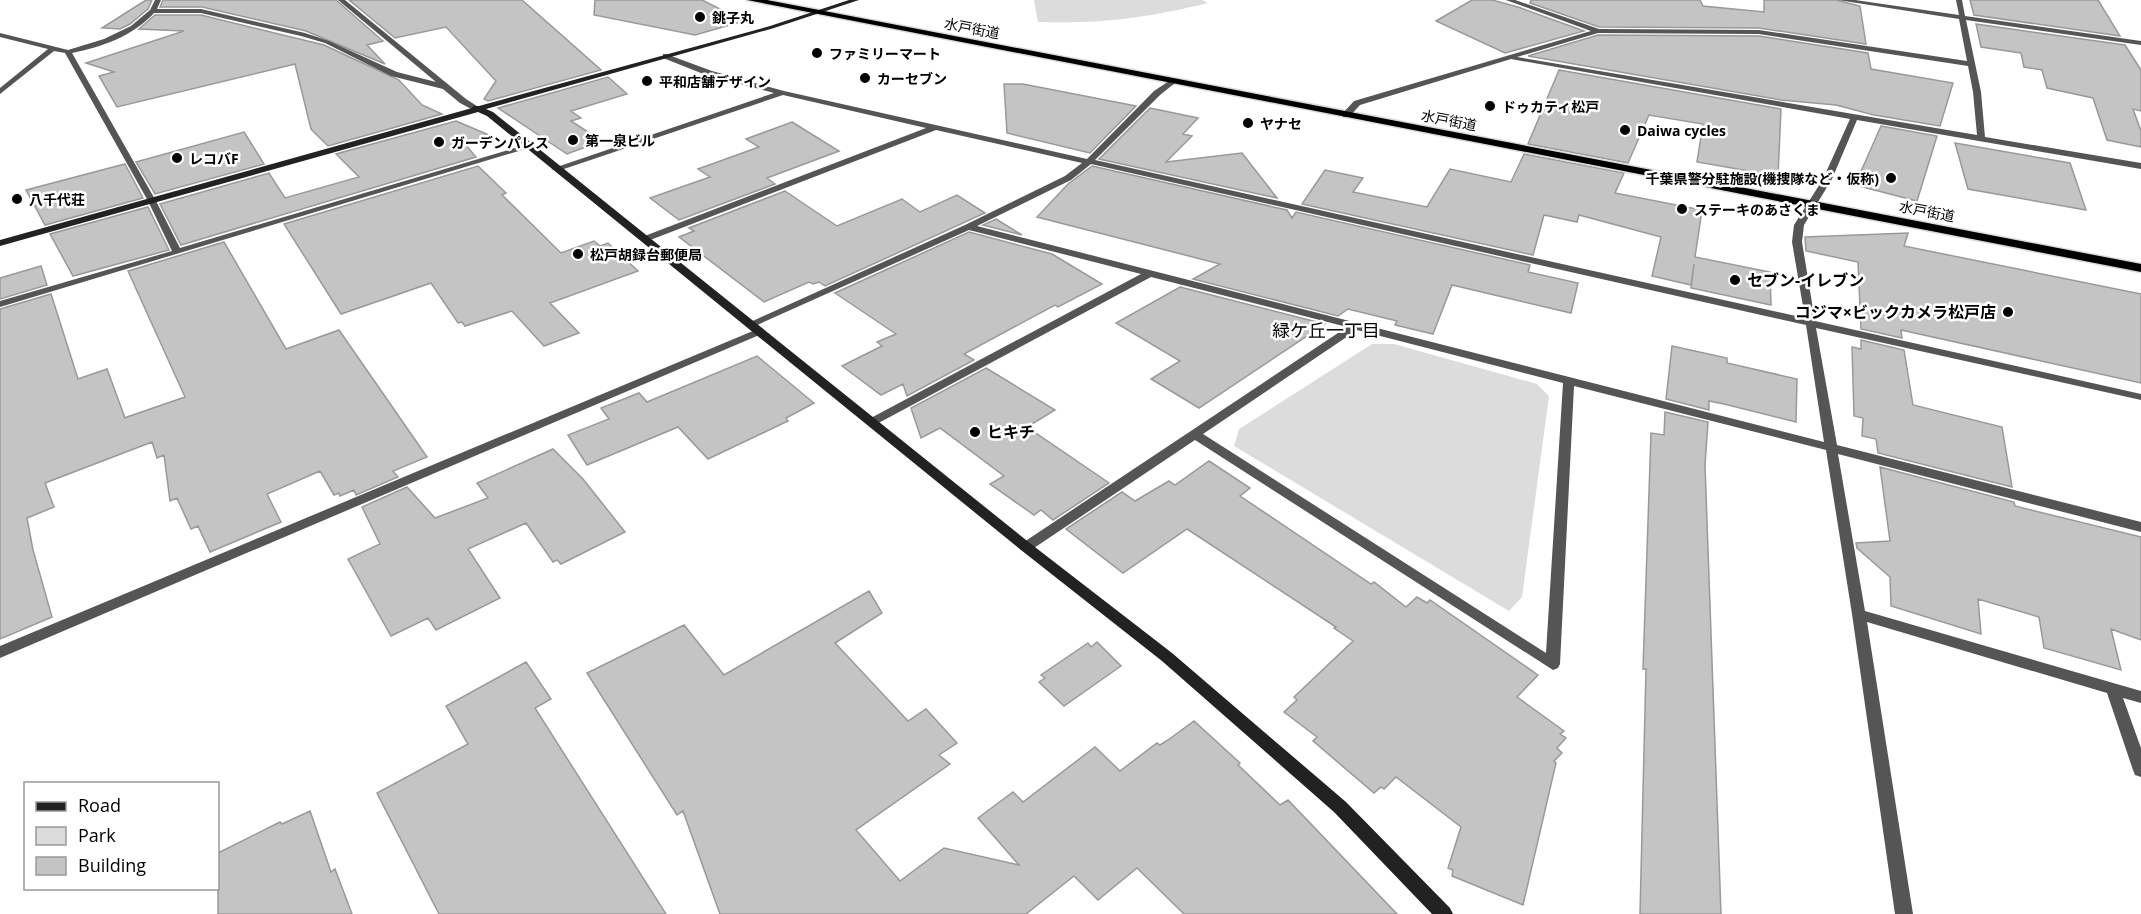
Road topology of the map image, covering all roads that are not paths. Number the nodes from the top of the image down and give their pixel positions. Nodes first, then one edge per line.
1 (158, 0) edge
2 (341, 0) edge
3 (752, 0) edge
4 (856, 0) edge
5 (1509, 0) edge
6 (1841, 0) edge
7 (1959, 0) edge
8 (155, 12) junction
9 (817, 13) junction
10 (1963, 17) junction
11 (1598, 31) junction
12 (6, 37) edge
13 (2141, 43) edge
14 (0, 47) edge
15 (51, 50) junction
16 (68, 52) junction
17 (666, 56) junction
18 (1510, 58) junction
19 (1970, 64) junction
20 (1172, 81) junction
21 (446, 87) junction
22 (0, 92) edge
23 (783, 93) junction
24 (476, 108) junction
25 (1346, 115) junction
26 (1854, 117) junction
27 (936, 126) junction
28 (1981, 139) junction
29 (528, 147) junction
30 (1091, 160) junction
31 (2141, 166) edge
32 (555, 169) junction
33 (152, 201) junction
34 (1809, 204) junction
35 (968, 227) junction
36 (645, 239) junction
37 (0, 243) edge
38 (177, 252) junction
39 (2141, 268) edge
40 (1151, 273) junction
41 (0, 304) edge
42 (1808, 322) junction
43 (1356, 326) junction
44 (755, 328) junction
45 (1569, 381) junction
46 (2141, 397) edge
47 (873, 422) junction
48 (1196, 435) junction
49 (1831, 448) junction
50 (2141, 527) edge
51 (1026, 547) junction
52 (1859, 614) junction
53 (0, 652) edge
54 (2113, 689) junction
55 (2141, 697) edge
56 (2141, 770) edge
57 (1444, 914) edge
58 (1904, 914) edge

1 - 8 street
2 - 21 street
3 - 9 highway, 水戸街道
4 - 9 street
5 - 11 street
6 - 10 street
7 - 10 street
8 - 16 street
8 - 21 street
9 - 17 street
9 - 20 highway, 水戸街道
10 - 13 street
10 - 19 street
11 - 18 street
11 - 19 street
12 - 14 street
12 - 15 street
15 - 16 street
15 - 22 street
16 - 33 street
17 - 23 street
17 - 24 street
18 - 25 street
18 - 26 street
19 - 28 street
20 - 25 highway, 水戸街道
20 - 30 street
21 - 24 street
23 - 27 street
23 - 32 street
24 - 29 street
24 - 33 street
25 - 34 highway, 水戸街道
26 - 28 street
26 - 34 street
27 - 30 street
27 - 36 street
28 - 31 street
29 - 32 street
29 - 38 street
30 - 35 street
30 - 42 street
32 - 36 street
33 - 37 street
33 - 38 street
34 - 39 highway, 水戸街道
34 - 42 street
35 - 40 street
35 - 44 street
36 - 44 street
38 - 41 street
40 - 43 street
40 - 47 street
42 - 46 street
42 - 49 street
43 - 45 street
43 - 48 street
44 - 47 street
44 - 53 street
45 - 48 street
45 - 49 street
47 - 51 street
48 - 51 street
49 - 50 street
49 - 52 street
51 - 57 street
52 - 54 street
52 - 58 street
54 - 55 street
54 - 56 street

